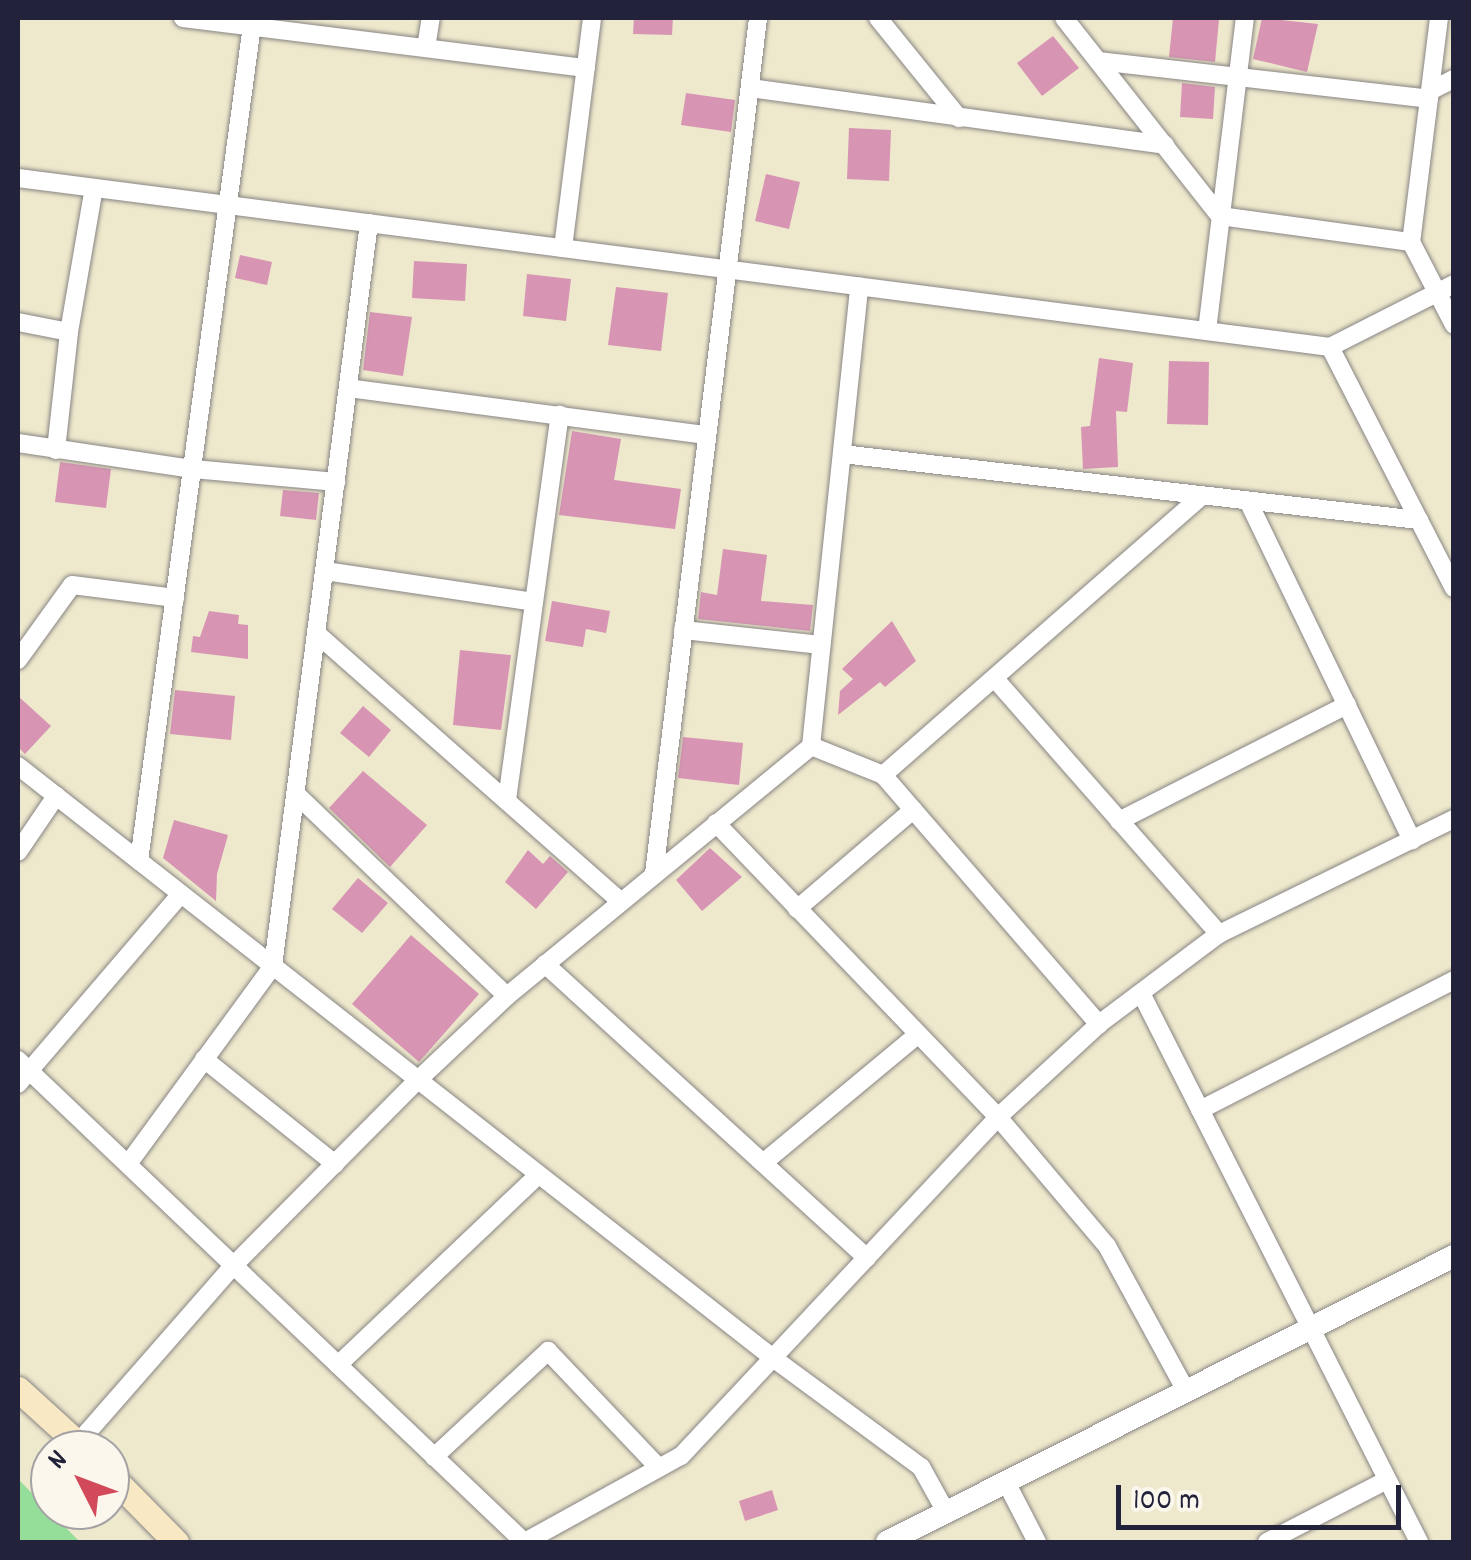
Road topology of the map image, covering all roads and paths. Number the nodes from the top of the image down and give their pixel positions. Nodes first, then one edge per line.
1 (183, 18) edge
2 (430, 18) edge
3 (592, 18) edge
4 (758, 18) edge
5 (878, 18) edge
6 (1064, 18) edge
7 (1244, 18) edge
8 (1439, 18) edge
9 (253, 22) edge
10 (426, 48) junction
11 (1098, 60) junction
12 (586, 68) junction
13 (1238, 74) junction
14 (1454, 80) edge
15 (750, 88) junction
16 (1429, 95) junction
17 (959, 118) junction
18 (1165, 146) junction
19 (18, 178) edge
20 (94, 188) junction
21 (228, 206) junction
22 (1220, 216) junction
23 (370, 223) junction
24 (1412, 242) junction
25 (564, 248) junction
26 (728, 270) junction
27 (859, 286) junction
28 (1445, 289) edge
29 (18, 322) edge
30 (1454, 325) edge
31 (1207, 331) junction
32 (69, 332) junction
33 (1330, 347) junction
34 (348, 388) junction
35 (560, 415) junction
36 (707, 434) junction
37 (18, 443) edge
38 (56, 450) junction
39 (842, 454) junction
40 (193, 469) junction
41 (336, 482) junction
42 (1202, 496) junction
43 (1248, 501) junction
44 (1418, 520) junction
45 (324, 572) junction
46 (1454, 588) edge
47 (175, 598) junction
48 (534, 602) junction
49 (684, 630) junction
50 (316, 634) junction
51 (822, 645) junction
52 (18, 660) edge
53 (996, 680) junction
54 (1347, 705) junction
55 (811, 746) junction
56 (18, 766) edge
57 (883, 774) junction
58 (296, 794) junction
59 (56, 796) junction
60 (507, 800) junction
61 (913, 810) junction
62 (1454, 819) edge
63 (1119, 821) junction
64 (716, 823) junction
65 (1412, 840) junction
66 (18, 852) edge
67 (139, 861) junction
68 (654, 874) junction
69 (181, 894) junction
70 (620, 901) junction
71 (797, 909) junction
72 (1218, 934) junction
73 (545, 964) junction
74 (273, 966) junction
75 (1454, 980) edge
76 (1141, 993) junction
77 (507, 996) junction
78 (1099, 1024) junction
79 (917, 1034) junction
80 (204, 1059) junction
81 (21, 1071) edge
82 (418, 1080) junction
83 (1200, 1110) junction
84 (998, 1117) junction
85 (764, 1163) junction
86 (128, 1164) junction
87 (335, 1164) junction
88 (538, 1174) junction
89 (1454, 1256) edge
90 (866, 1258) junction
91 (234, 1266) junction
92 (1311, 1328) junction
93 (773, 1358) junction
94 (338, 1365) junction
95 (18, 1389) edge
96 (1186, 1391) junction
97 (64, 1430) edge
98 (96, 1430) edge
99 (434, 1457) junction
100 (659, 1468) junction
101 (1388, 1480) junction
102 (1006, 1482) junction
103 (130, 1495) edge
104 (946, 1512) junction
105 (176, 1542) edge
106 (525, 1542) edge
107 (887, 1542) edge
108 (1037, 1542) edge
109 (1267, 1542) edge
110 (1419, 1542) edge

1 - 9 street
2 - 10 street
3 - 12 street
4 - 15 street
5 - 17 street
6 - 11 street
7 - 13 street
8 - 16 street
9 - 10 street
9 - 21 street
10 - 12 street
11 - 13 street
11 - 18 street
12 - 25 street
13 - 16 street
13 - 22 street
14 - 16 street
15 - 17 street
15 - 26 street
16 - 24 street
17 - 18 street
18 - 22 street
19 - 20 street
20 - 21 street
20 - 32 street
21 - 23 street
21 - 40 street
22 - 24 street
22 - 31 street
23 - 25 street
23 - 34 street
24 - 28 street
25 - 26 street
26 - 27 street
26 - 36 street
27 - 31 street
27 - 39 street
28 - 30 street
28 - 33 street
29 - 32 street
31 - 33 street
32 - 38 street
33 - 44 street
34 - 35 street
34 - 41 street
35 - 36 street
35 - 48 street
36 - 49 street
37 - 38 street
38 - 40 street
39 - 42 street
39 - 51 street
40 - 41 street
40 - 47 street
41 - 45 street
42 - 43 street
42 - 53 street
43 - 44 street
43 - 54 street
44 - 46 street
45 - 48 street
45 - 50 street
47 - 52 street
47 - 67 street
48 - 60 street
49 - 51 street
49 - 68 street
50 - 58 street
50 - 60 street
51 - 55 street
53 - 57 street
53 - 63 street
54 - 63 street
54 - 65 street
55 - 57 street
55 - 64 street
56 - 59 street
57 - 61 street
58 - 74 street
58 - 77 street
59 - 66 street
59 - 67 street
60 - 70 street
61 - 71 street
61 - 78 street
62 - 65 street
63 - 72 street
64 - 68 street
64 - 71 street
65 - 72 street
67 - 69 street
68 - 70 street
69 - 74 street
69 - 81 street
70 - 73 street
71 - 79 street
72 - 76 street
73 - 77 street
73 - 85 street
74 - 80 street
74 - 82 street
75 - 83 street
76 - 78 street
76 - 83 street
77 - 82 street
78 - 84 street
79 - 84 street
79 - 85 street
80 - 86 street
80 - 87 street
81 - 86 street
82 - 87 street
82 - 88 street
83 - 92 street
84 - 90 street
84 - 96 street
85 - 90 street
86 - 91 street
87 - 91 street
88 - 93 street
88 - 94 street
89 - 92 street
90 - 93 street
91 - 94 street
91 - 98 street
92 - 96 street
92 - 101 street
93 - 100 street
93 - 104 street
94 - 99 street
95 - 97 main road
96 - 102 street
99 - 100 street
99 - 106 street
100 - 106 street
101 - 109 street
101 - 110 street
102 - 104 street
102 - 108 street
103 - 105 main road
104 - 107 street

